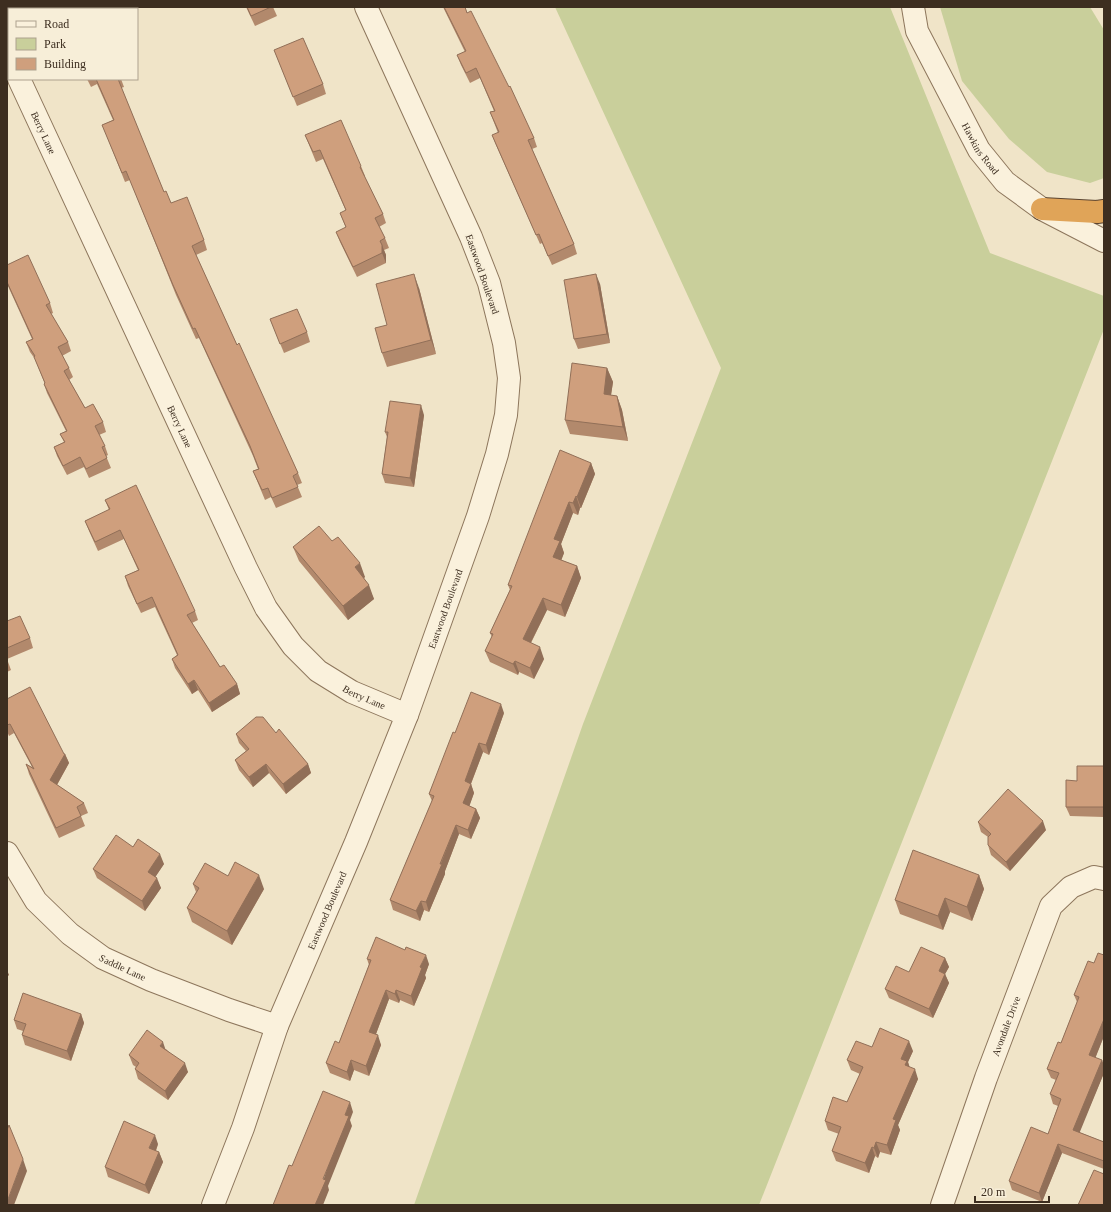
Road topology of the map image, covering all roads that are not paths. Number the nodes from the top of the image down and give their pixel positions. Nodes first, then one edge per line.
1 (366, 7) edge
2 (913, 7) edge
3 (19, 80) edge
4 (1042, 209) junction
5 (1104, 211) edge
6 (1104, 241) edge
7 (407, 715) junction
8 (7, 853) edge
9 (1104, 879) edge
10 (277, 1026) junction
11 (213, 1205) edge
12 (942, 1205) edge

1 - 7 street, Eastwood Boulevard
2 - 4 street, Hawkins Road
3 - 7 street, Berry Lane
4 - 5 highway
4 - 6 street, Hawkins Road
7 - 10 street, Eastwood Boulevard
8 - 10 street, Saddle Lane
9 - 12 street, Avondale Drive
10 - 11 street, Eastwood Boulevard

